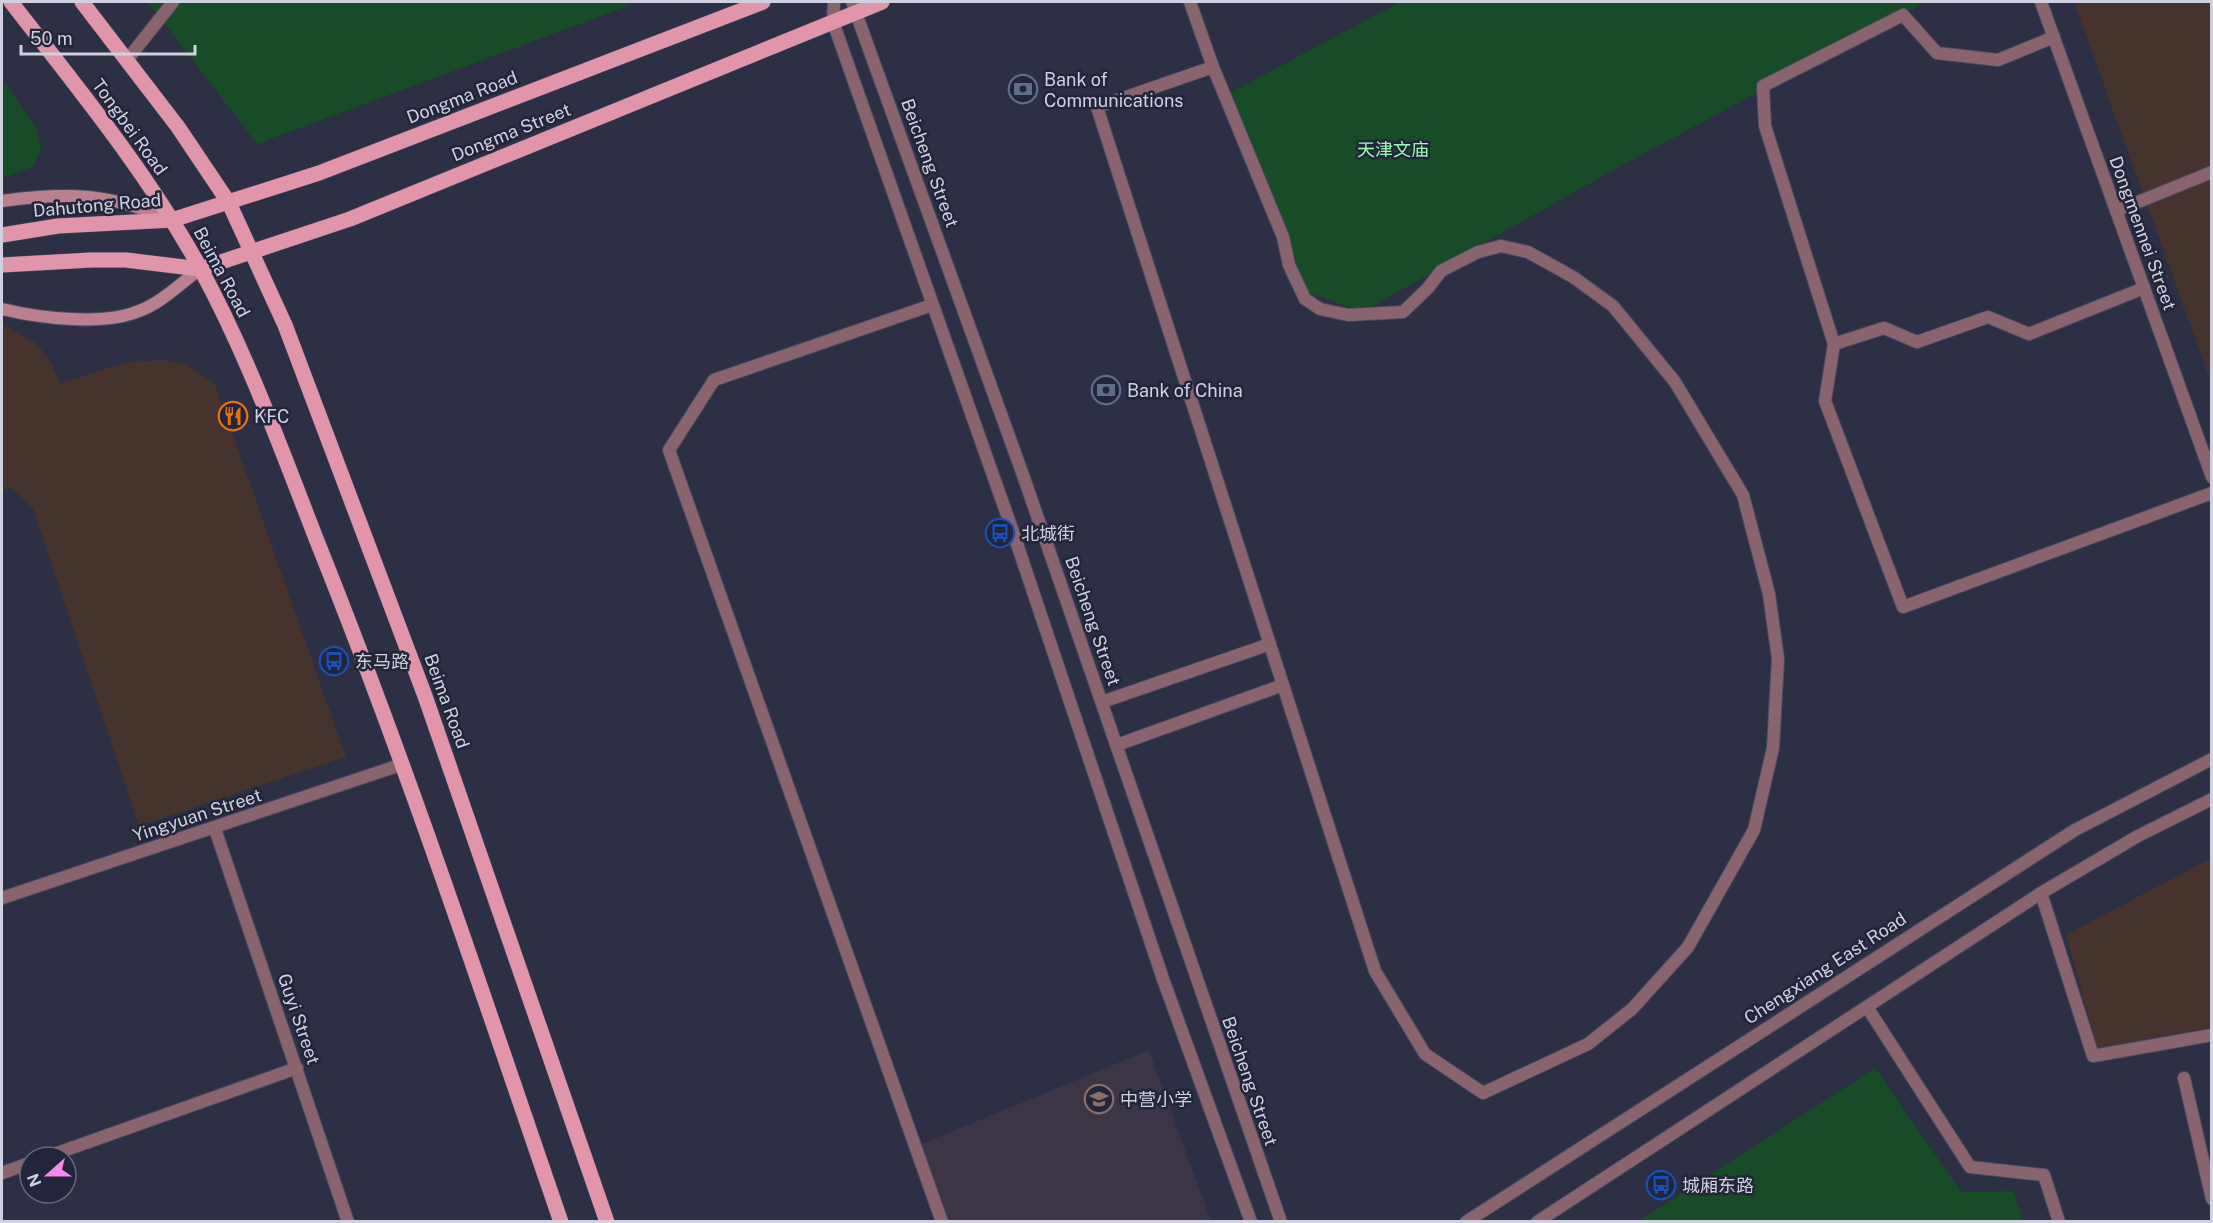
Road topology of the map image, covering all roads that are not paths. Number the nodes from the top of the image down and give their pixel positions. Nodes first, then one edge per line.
1 (11, 2) edge
2 (82, 2) edge
3 (172, 2) edge
4 (763, 2) edge
5 (834, 2) edge
6 (882, 2) edge
7 (1190, 2) edge
8 (2041, 2) edge
9 (854, 7) edge
10 (833, 22) junction
11 (2054, 37) junction
12 (127, 60) junction
13 (1213, 67) junction
14 (2211, 172) edge
15 (2, 201) edge
16 (229, 202) junction
17 (2116, 211) junction
18 (172, 220) junction
19 (2, 235) edge
20 (253, 251) junction
21 (2, 265) edge
22 (200, 269) junction
23 (2144, 288) junction
24 (932, 305) junction
25 (2, 309) edge
26 (1834, 344) junction
27 (2211, 477) edge
28 (2211, 493) edge
29 (1270, 644) junction
30 (1283, 685) junction
31 (1102, 702) junction
32 (1117, 745) junction
33 (2211, 759) edge
34 (403, 764) junction
35 (2211, 799) edge
36 (215, 829) junction
37 (2041, 893) junction
38 (2, 898) edge
39 (1867, 1007) junction
40 (2211, 1035) edge
41 (297, 1068) junction
42 (2184, 1078) dead end
43 (78, 1146) edge
44 (18, 1167) edge
45 (2, 1173) edge
46 (2211, 1199) edge
47 (348, 1221) edge
48 (561, 1221) edge
49 (607, 1221) edge
50 (942, 1221) edge
51 (1251, 1221) edge
52 (1281, 1221) edge
53 (1466, 1221) edge
54 (1537, 1221) edge
55 (2059, 1221) edge

1 - 18 main road, Tongbei Road
2 - 12 main road, Tongbei Road
3 - 12 street
4 - 16 main road, Dongma Road
5 - 10 street
6 - 9 main road
7 - 13 street
8 - 11 street, Dongmennei Street
9 - 10 main road
9 - 31 street, Beicheng Street
10 - 20 main road, Dongma Street
10 - 24 street
11 - 17 street, Dongmennei Street
11 - 26 street
12 - 16 main road, Tongbei Road
13 - 29 street
13 - 30 street
14 - 17 street
15 - 18 main road, Dahutong Road
16 - 18 main road, Dongma Road
16 - 20 main road, Beima Road
17 - 23 street, Dongmennei Street
18 - 19 main road, Dahutong Road
18 - 22 main road, Beima Road
20 - 22 main road, Dongma Street
20 - 49 main road, Beima Road
21 - 22 main road
22 - 25 main road
22 - 34 main road, Beima Road
23 - 26 street
23 - 27 street, Dongmennei Street
24 - 50 street
24 - 51 street
26 - 28 street
29 - 30 street
29 - 31 street
30 - 32 street
31 - 32 street, Beicheng Street
32 - 52 street, Beicheng Street
33 - 53 street, Chengxiang East Road
34 - 36 street, Yingyuan Street
34 - 48 main road, Beima Road
35 - 37 street
36 - 38 street, Yingyuan Street
36 - 41 street, Guyi Street
37 - 39 street
37 - 40 street
39 - 54 street
39 - 55 street
41 - 43 street
41 - 47 street, Guyi Street
42 - 46 street
44 - 45 street

